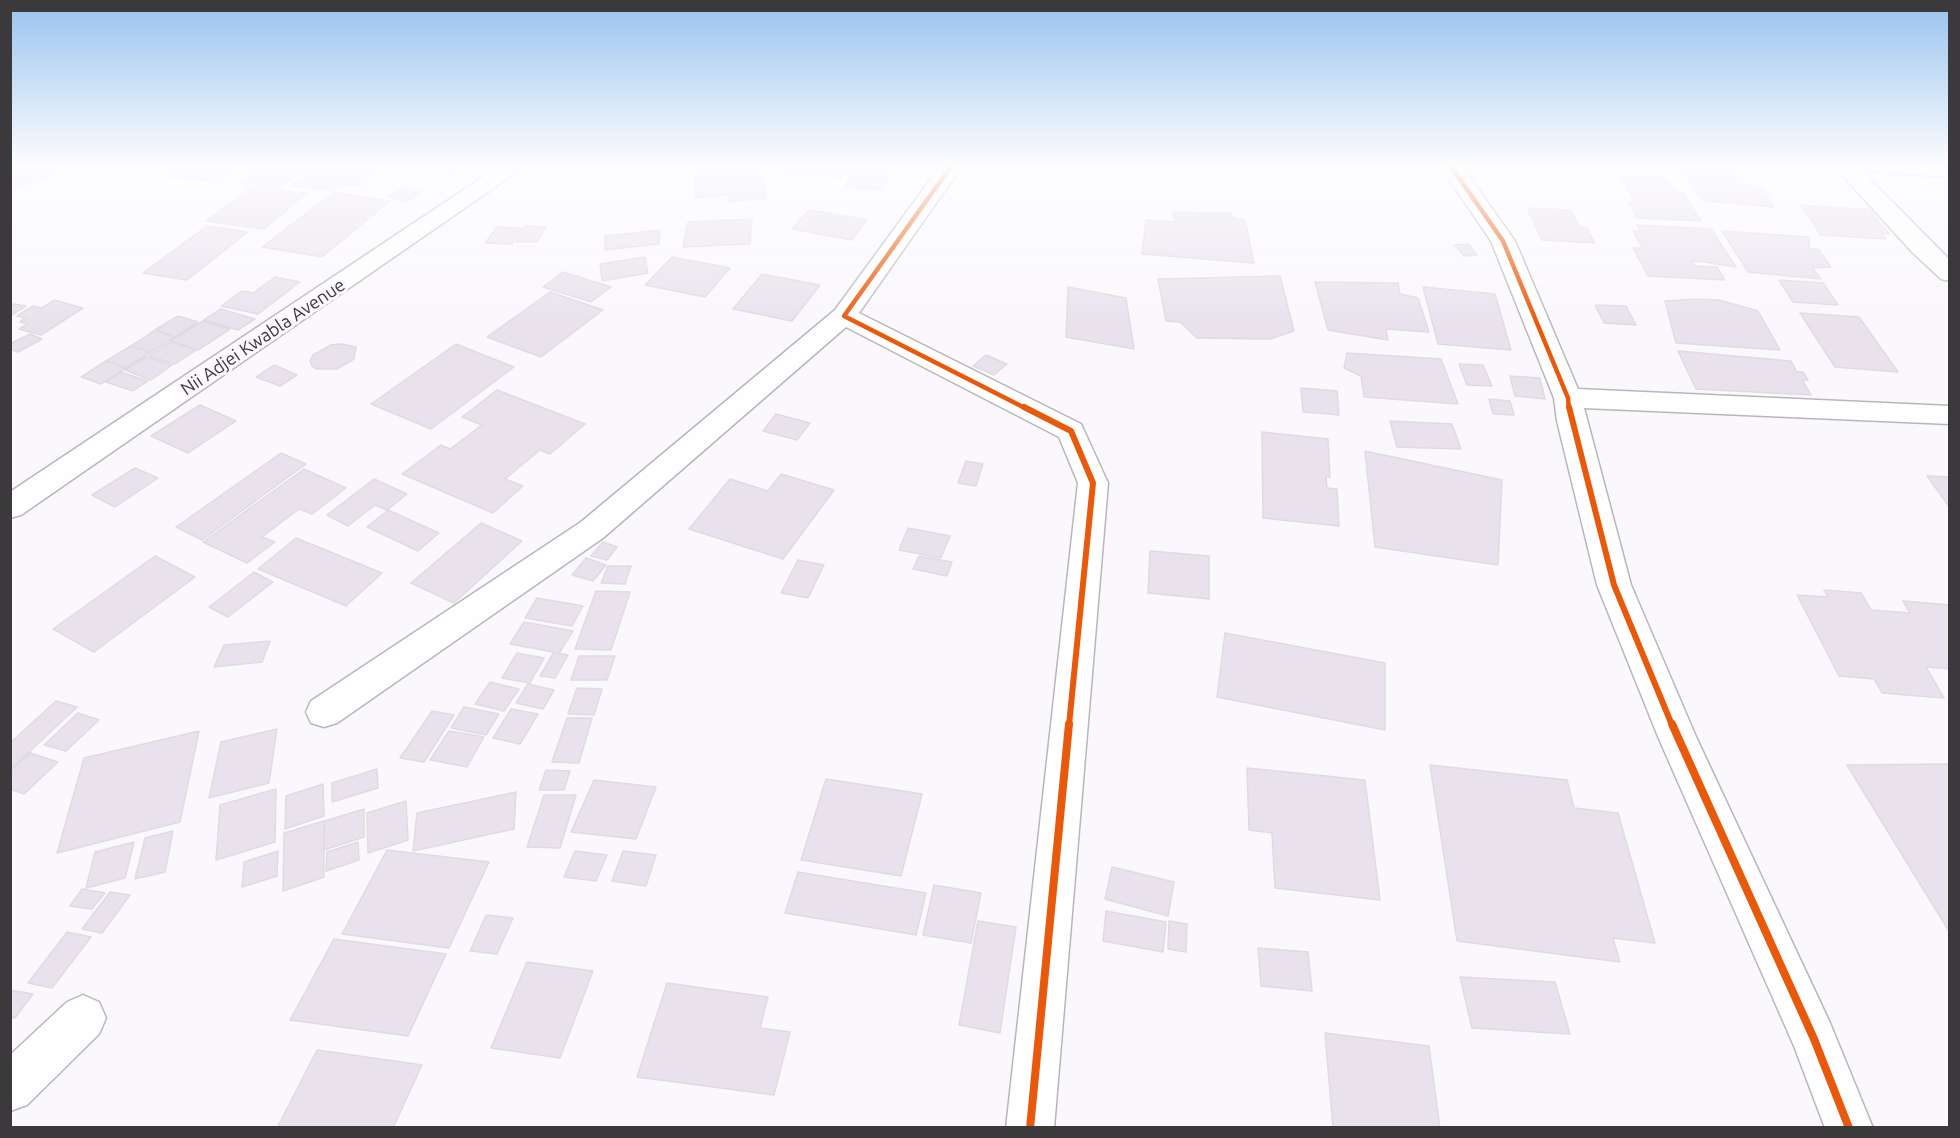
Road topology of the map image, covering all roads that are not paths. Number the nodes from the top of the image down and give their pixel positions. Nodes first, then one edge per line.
1 (437, 218) edge
2 (914, 218) edge
3 (1487, 218) edge
4 (1893, 218) edge
5 (1950, 274) edge
6 (843, 316) junction
7 (1568, 398) junction
8 (1950, 415) edge
9 (10, 507) edge
10 (324, 712) dead end
11 (83, 1018) dead end
12 (10, 1088) edge
13 (1030, 1128) edge
14 (1849, 1128) edge

1 - 9 street, Nii Adjei Kwabla Avenue
2 - 6 street
3 - 7 street
4 - 5 street
6 - 10 street
6 - 13 street
7 - 8 street
7 - 14 street
11 - 12 street

